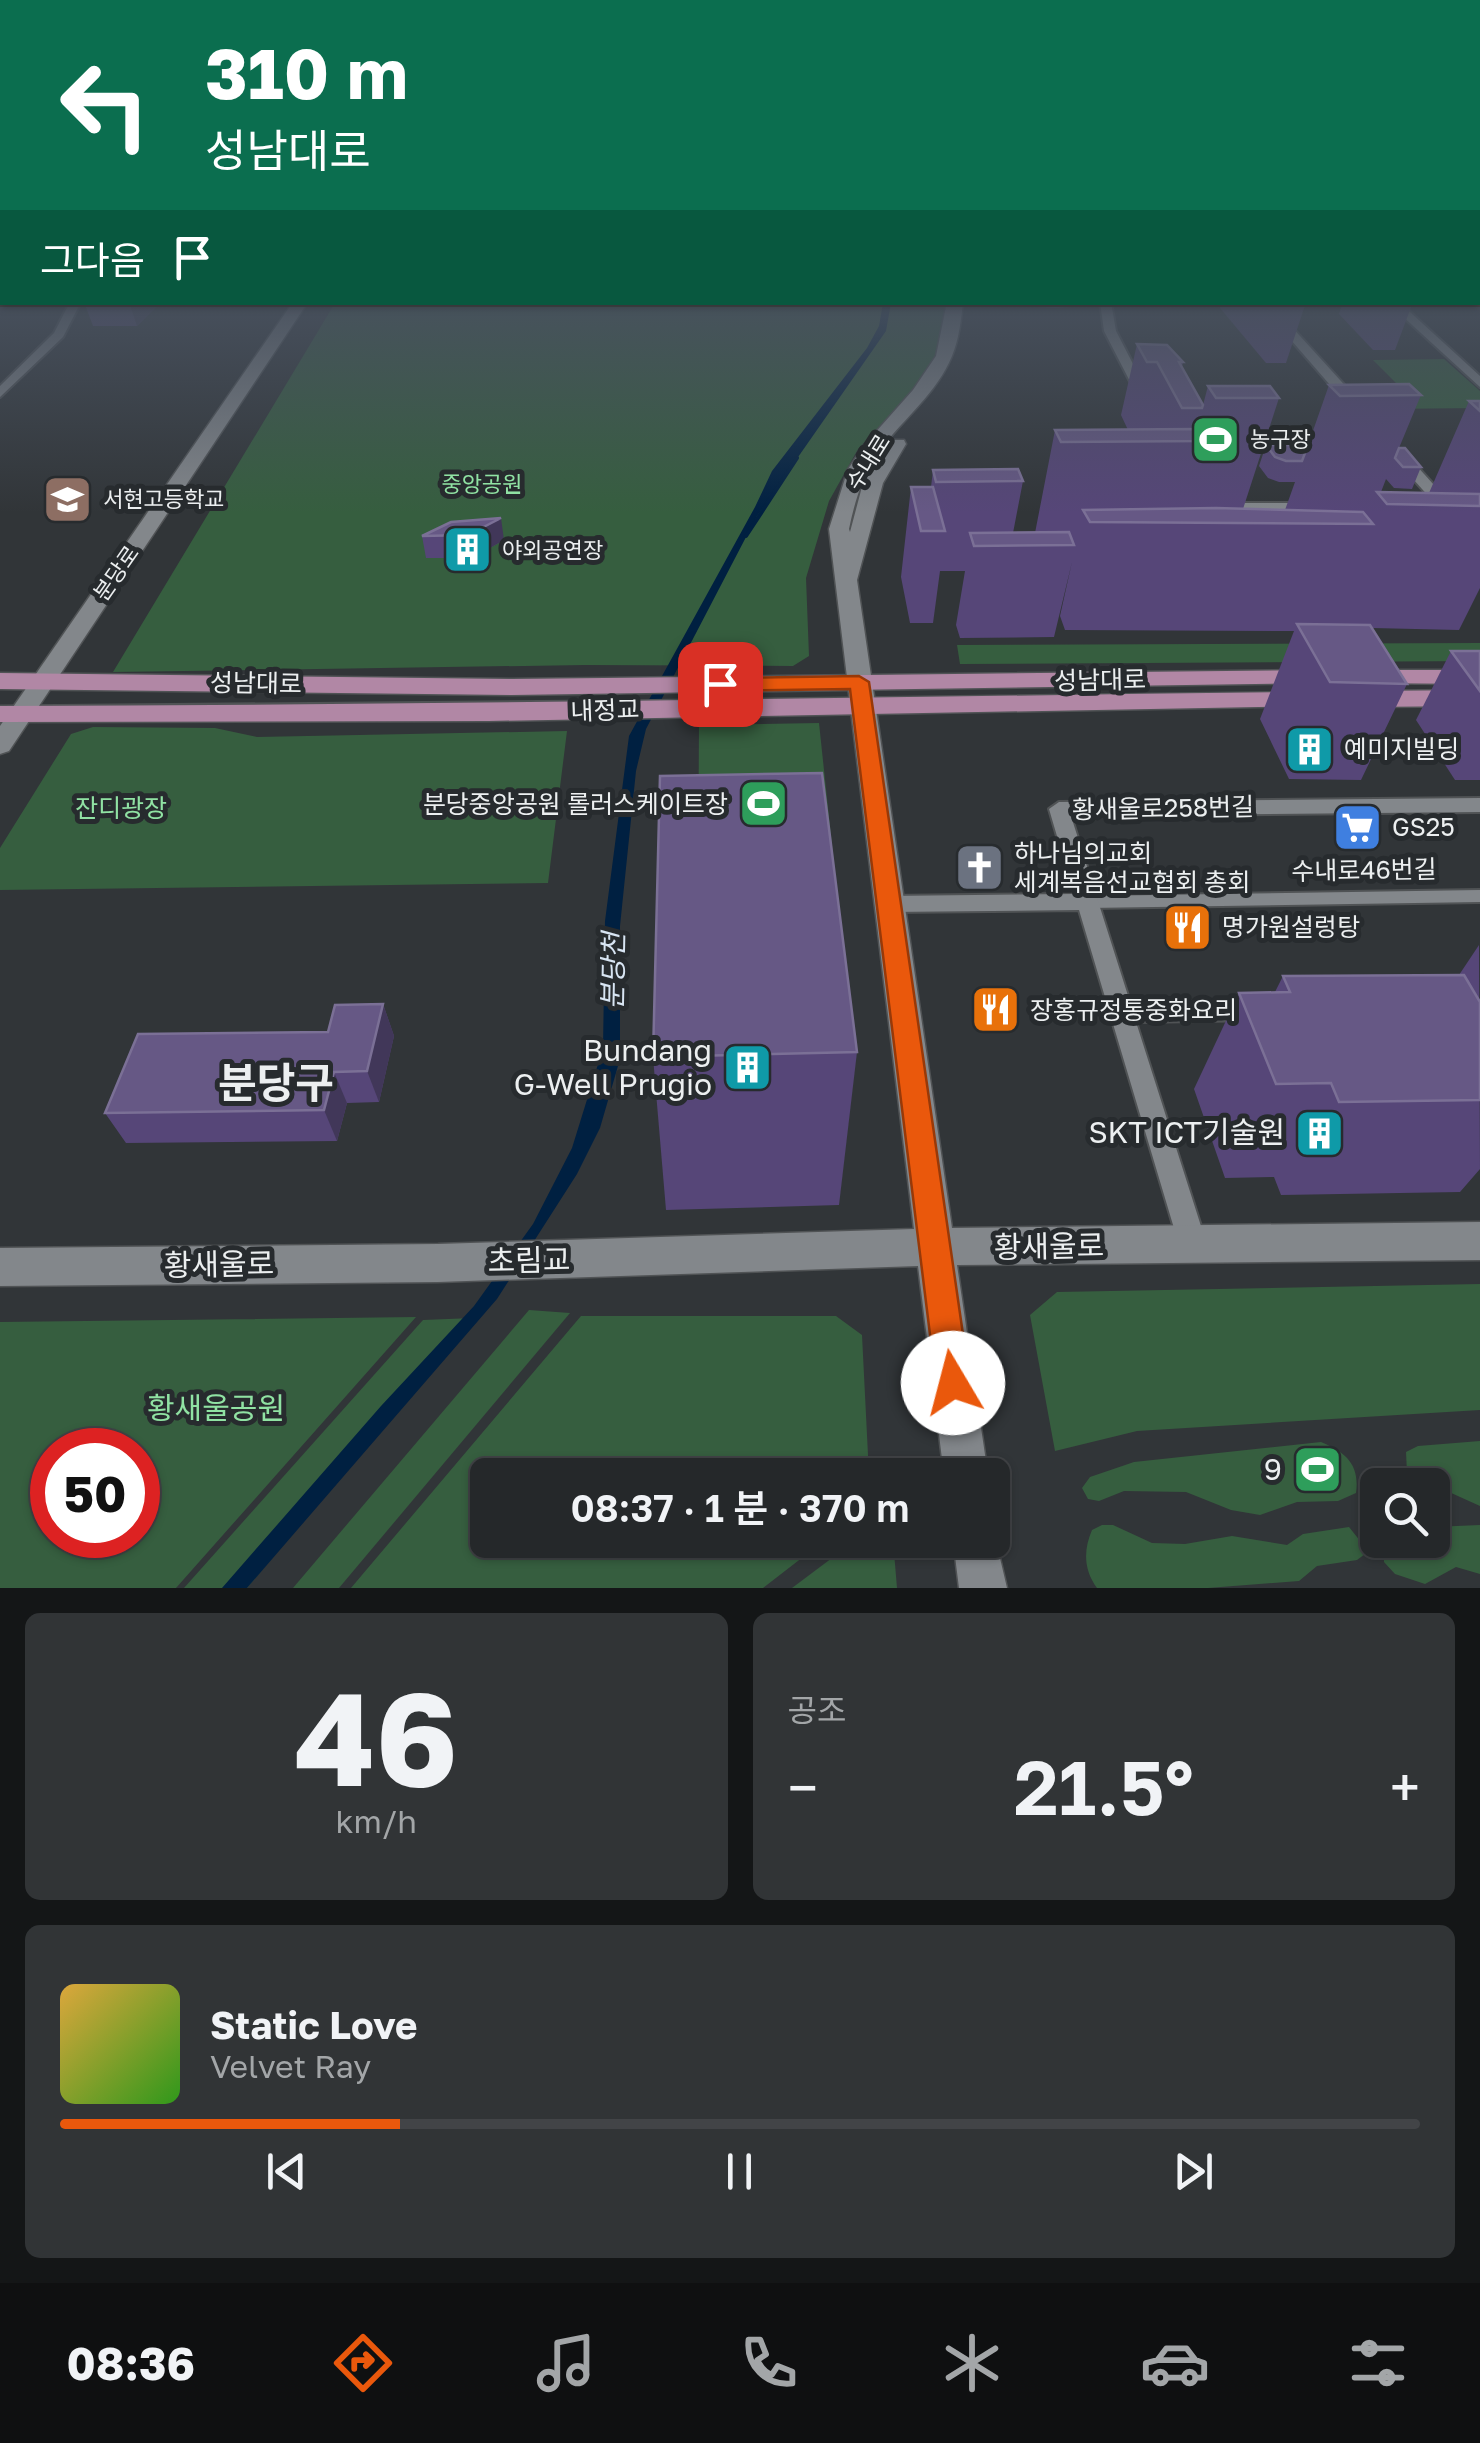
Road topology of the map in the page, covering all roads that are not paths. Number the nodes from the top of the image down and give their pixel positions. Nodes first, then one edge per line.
1 (28, 365) edge
2 (258, 365) edge
3 (940, 365) edge
4 (958, 365) edge
5 (1128, 365) edge
6 (1319, 365) edge
7 (1461, 365) edge
8 (1480, 383) edge
9 (0, 394) edge
10 (1154, 407) dead end
11 (1362, 413) dead end
12 (1396, 451) edge
13 (1206, 486) dead end
14 (1442, 502) junction
15 (1461, 502) edge
16 (1220, 506) junction
17 (1334, 507) edge
18 (1238, 522) edge
19 (1480, 545) edge
20 (848, 582) junction
21 (1480, 676) edge
22 (42, 680) junction
23 (0, 681) edge
24 (862, 693) junction
25 (720, 695) junction
26 (1480, 698) edge
27 (488, 713) joint
28 (10, 714) edge
29 (0, 745) edge
30 (1480, 804) edge
31 (1480, 896) edge
32 (1088, 902) junction
33 (888, 904) junction
34 (1281, 1010) edge
35 (1122, 1012) junction
36 (1480, 1240) edge
37 (1193, 1245) junction
38 (933, 1247) junction
39 (619, 1259) joint
40 (438, 1263) joint
41 (0, 1267) edge
42 (963, 1458) edge
43 (979, 1558) edge
44 (983, 1588) edge

1 - 9 street
2 - 22 main road, 분당로
3 - 20 main road, 수내로
4 - 20 main road, 수내로
5 - 10 street
6 - 11 street
7 - 8 street
12 - 14 street
13 - 16 street
14 - 15 street
14 - 19 street
16 - 17 street
16 - 18 street
20 - 24 main road, 수내로
21 - 24 main road, 성남대로
22 - 23 main road, 성남대로
22 - 25 main road, 성남대로
22 - 28 main road, 분당로
24 - 25 main road, 성남대로
24 - 26 main road, 성남대로
24 - 33 main road, 수내로
25 - 27 main road, 내정교
27 - 28 main road, 성남대로
28 - 29 main road, 분당로
30 - 32 street, 황새울로258번길
31 - 32 street, 수내로46번길
32 - 33 street, 수내로46번길
32 - 35 street, 황새울로258번길
33 - 38 main road, 수내로
34 - 35 street
35 - 37 street, 황새울로258번길
36 - 37 main road, 황새울로
37 - 38 main road, 황새울로
38 - 39 main road, 황새울로
38 - 42 main road, 수내로
39 - 40 main road, 초림교
40 - 41 main road, 황새울로
43 - 44 main road

